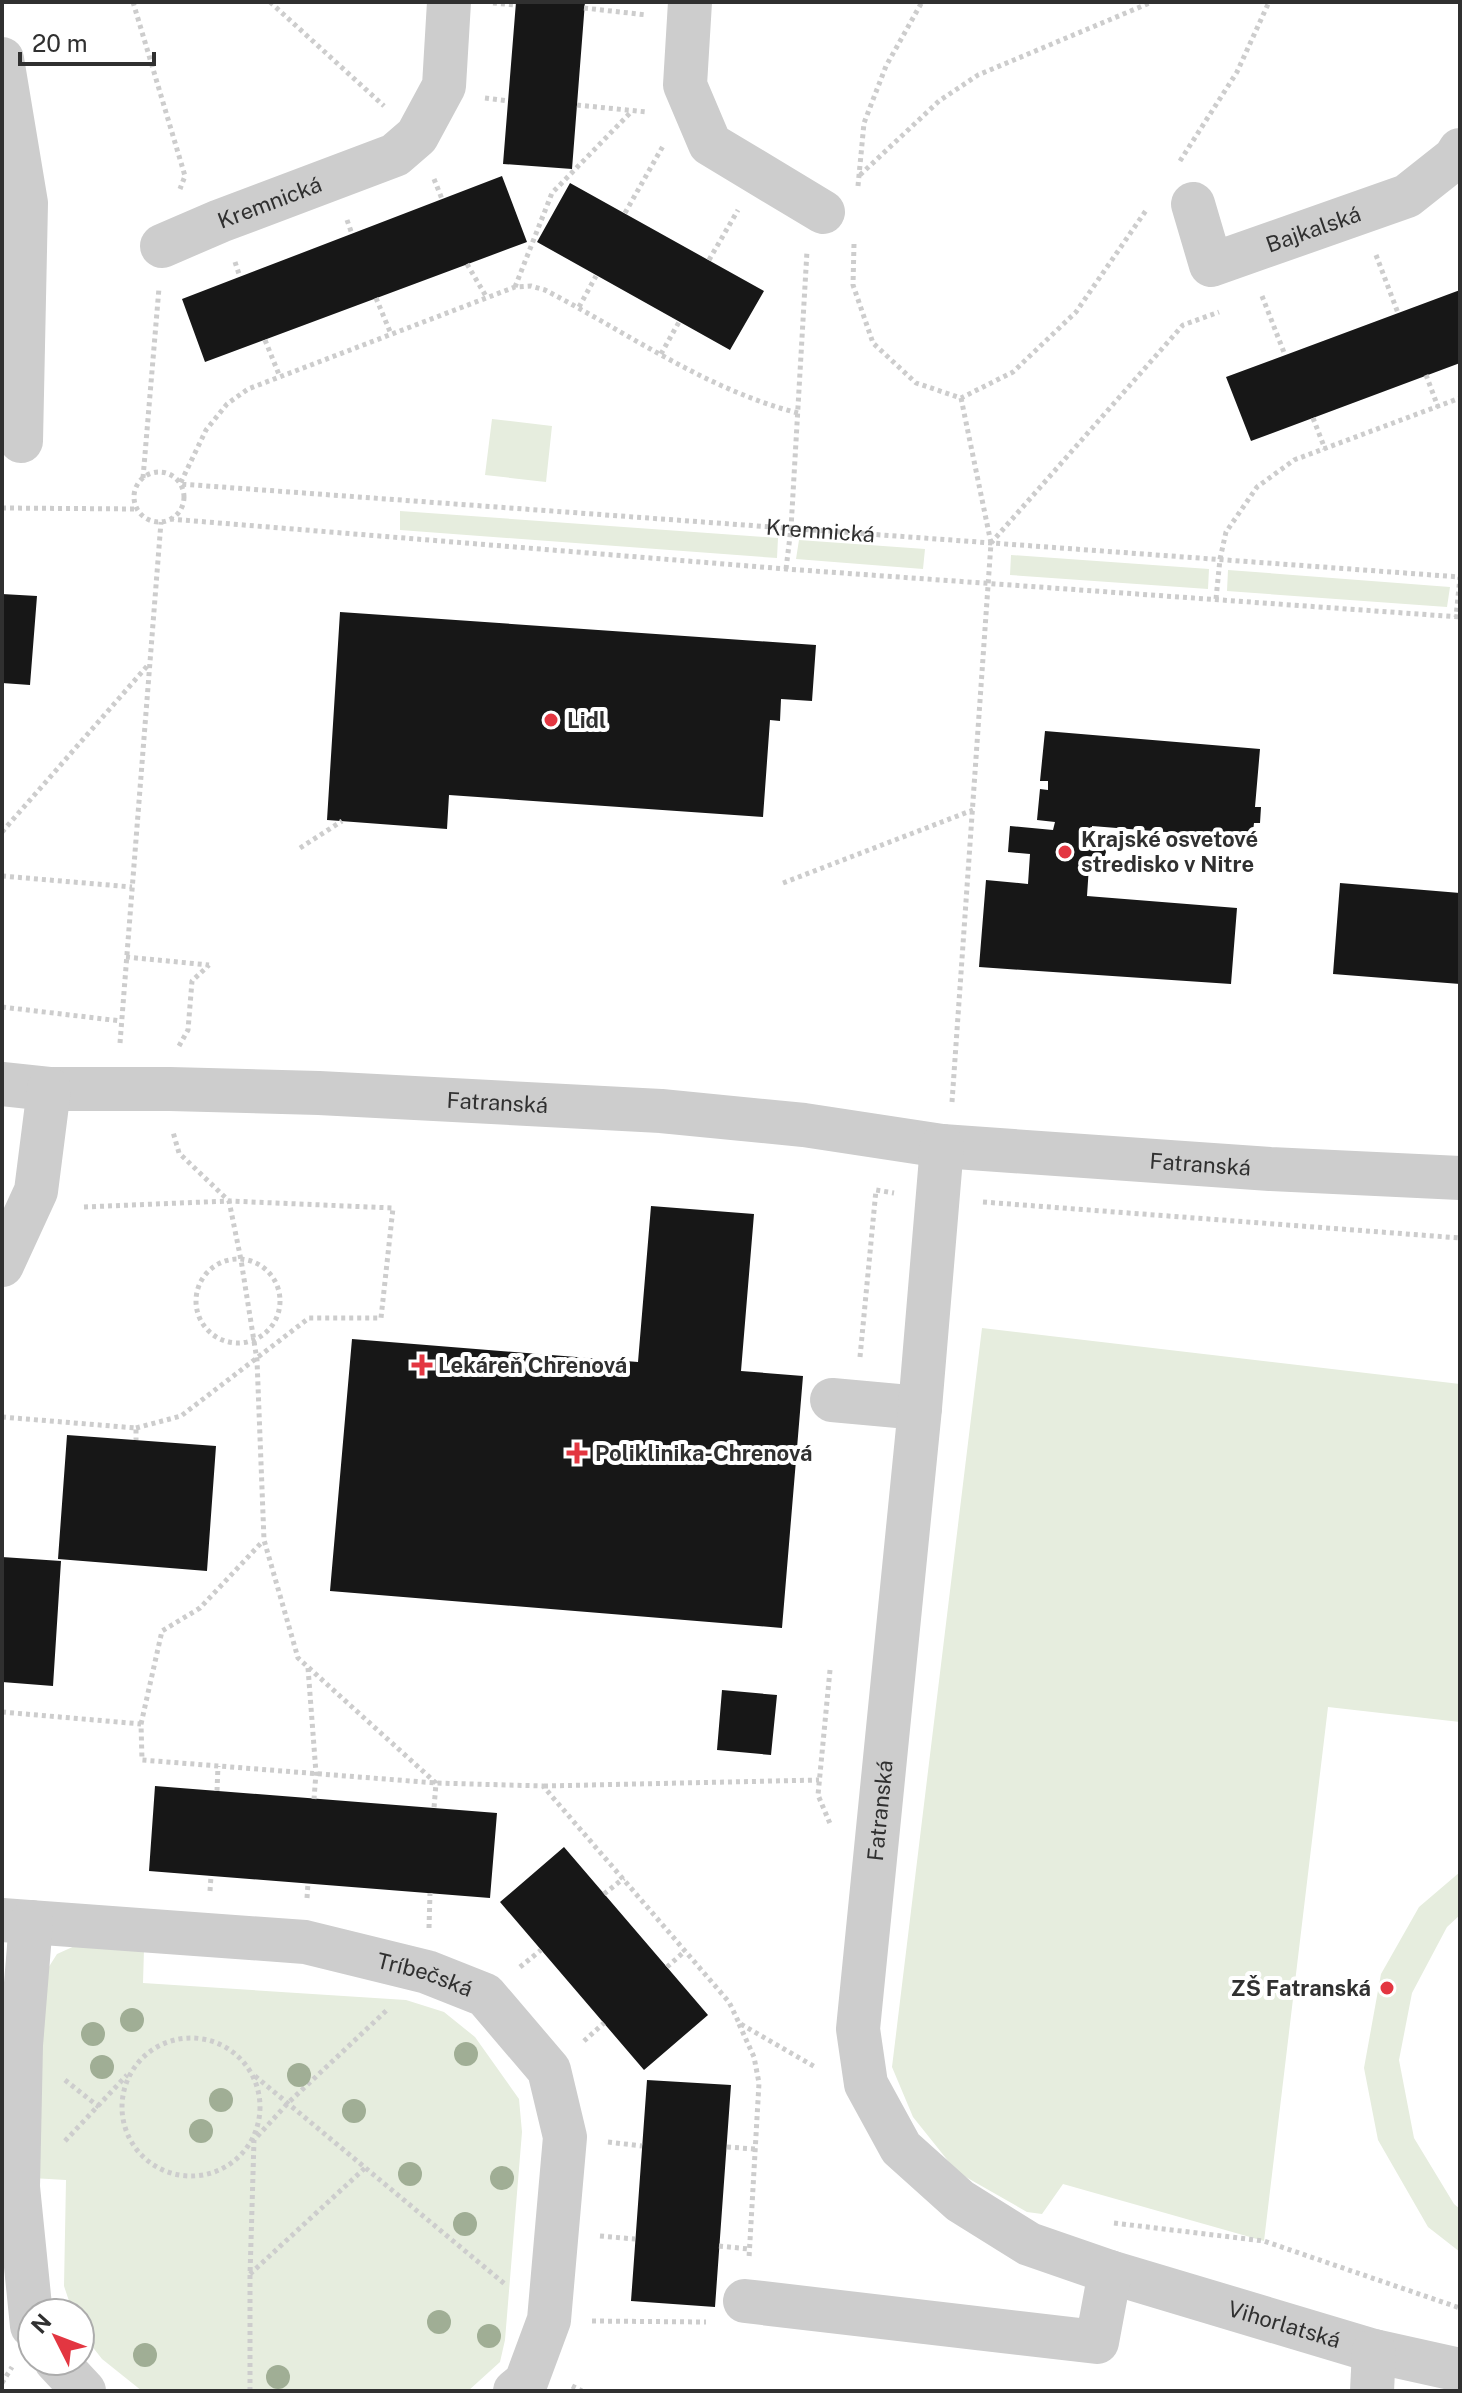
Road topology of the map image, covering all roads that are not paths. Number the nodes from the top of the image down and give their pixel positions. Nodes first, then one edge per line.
1 (449, 2) edge
2 (690, 2) edge
3 (2, 59) edge
4 (1460, 150) edge
5 (1174, 191) road end
6 (845, 214) road end
7 (162, 246) dead end
8 (12, 308) edge
9 (21, 441) dead end
10 (2, 1084) edge
11 (49, 1089) junction
12 (942, 1146) junction
13 (1460, 1178) edge
14 (2, 1265) edge
15 (844, 1401) road end
16 (920, 1408) junction
17 (16, 1921) edge
18 (1110, 2272) junction
19 (29, 2297) edge
20 (745, 2301) road end
21 (1460, 2370) edge
22 (1373, 2371) edge
23 (515, 2391) edge

1 - 7 street, Kremnická
2 - 6 street
3 - 8 street
4 - 5 street, Bajkalská
8 - 9 street
10 - 11 street, Fatranská
11 - 12 street, Fatranská
11 - 14 street
12 - 13 street, Fatranská
12 - 16 street, Fatranská
15 - 16 street
16 - 18 street, Fatranská
17 - 19 street, Tríbečská
17 - 23 street, Tríbečská
18 - 20 street
18 - 22 street, Vihorlatská
21 - 22 street, Vihorlatská

